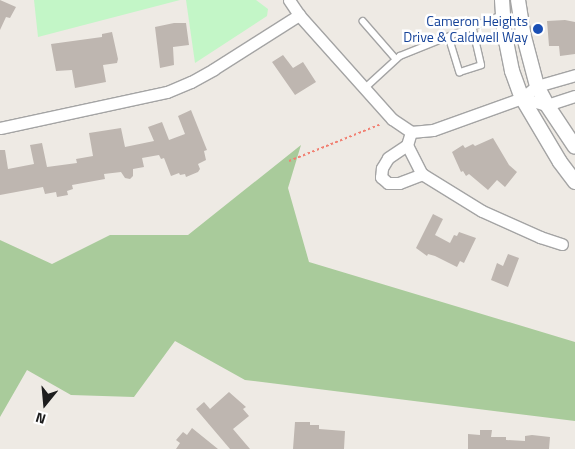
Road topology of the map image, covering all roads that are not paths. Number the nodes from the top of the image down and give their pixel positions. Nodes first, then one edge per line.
1 (288, 0) edge
2 (502, 0) edge
3 (518, 0) edge
4 (299, 15) junction
5 (503, 15) junction
6 (363, 21) dead end
7 (472, 27) junction
8 (449, 36) junction
9 (396, 59) junction
10 (575, 75) edge
11 (537, 86) junction
12 (365, 88) junction
13 (575, 96) edge
14 (522, 98) junction
15 (547, 105) junction
16 (0, 128) edge
17 (411, 132) junction
18 (407, 145) junction
19 (575, 148) edge
20 (422, 174) junction
21 (575, 182) edge
22 (562, 244) dead end

1 - 4 street
2 - 5 street
3 - 11 street
4 - 12 street
4 - 16 street
5 - 7 lane
5 - 14 street
6 - 9 lane
7 - 8 lane
7 - 8 lane
8 - 9 lane
9 - 12 lane
10 - 11 street
11 - 14 street
11 - 15 street
12 - 17 street
13 - 15 street
14 - 15 street
14 - 17 street
14 - 21 street
15 - 19 street
17 - 18 street
18 - 20 street
18 - 20 street
20 - 22 street

